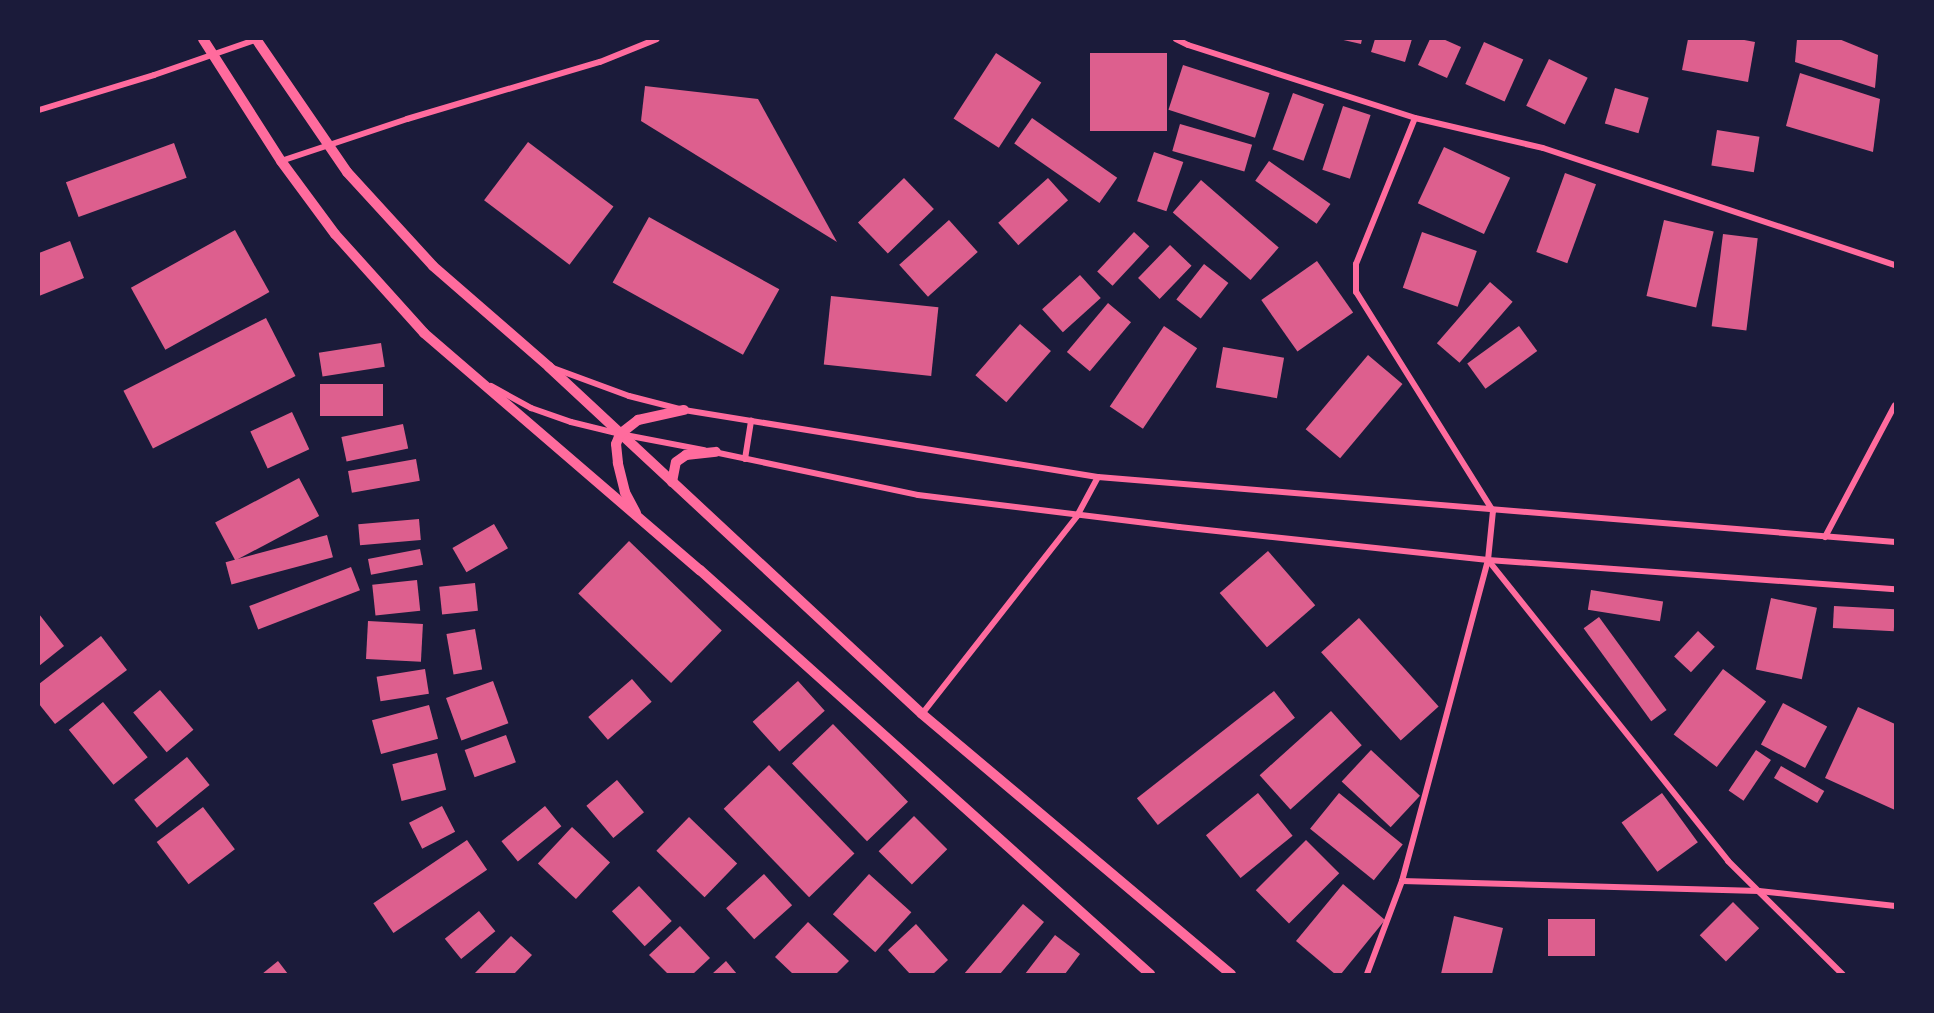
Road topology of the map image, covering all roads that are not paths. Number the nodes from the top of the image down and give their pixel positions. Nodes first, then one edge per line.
1 (203, 39) edge
2 (257, 39) edge
3 (657, 39) edge
4 (1176, 39) edge
5 (213, 54) junction
6 (39, 110) edge
7 (1415, 118) junction
8 (329, 146) junction
9 (281, 161) junction
10 (1895, 265) edge
11 (549, 366) junction
12 (479, 379) junction
13 (1895, 405) edge
14 (684, 410) junction
15 (751, 420) junction
16 (620, 434) junction
17 (716, 452) junction
18 (745, 459) junction
19 (1098, 477) junction
20 (672, 482) junction
21 (1493, 511) junction
22 (1077, 516) junction
23 (639, 519) junction
24 (1825, 537) junction
25 (1895, 542) edge
26 (1488, 560) junction
27 (1895, 589) edge
28 (922, 714) junction
29 (1402, 881) junction
30 (1759, 891) junction
31 (1895, 906) edge
32 (1150, 974) edge
33 (1231, 974) edge
34 (1367, 974) edge
35 (1842, 974) edge

1 - 5 street
2 - 5 street
2 - 8 street
3 - 8 street
4 - 7 street
5 - 6 street
5 - 9 street
7 - 10 street
7 - 21 street
8 - 9 street
8 - 11 street
9 - 12 street
11 - 14 street
11 - 16 street
12 - 16 street
12 - 23 street
13 - 24 street
14 - 15 street
14 - 16 street
15 - 18 street
15 - 19 street
16 - 17 street
16 - 20 street
16 - 23 street
17 - 18 street
17 - 20 street
18 - 22 street
19 - 21 street
19 - 22 street
20 - 28 street
21 - 24 street
21 - 26 street
22 - 26 street
22 - 28 street
23 - 32 street
24 - 25 street
26 - 27 street
26 - 29 street
26 - 30 street
28 - 33 street
29 - 30 street
29 - 34 street
30 - 31 street
30 - 35 street

